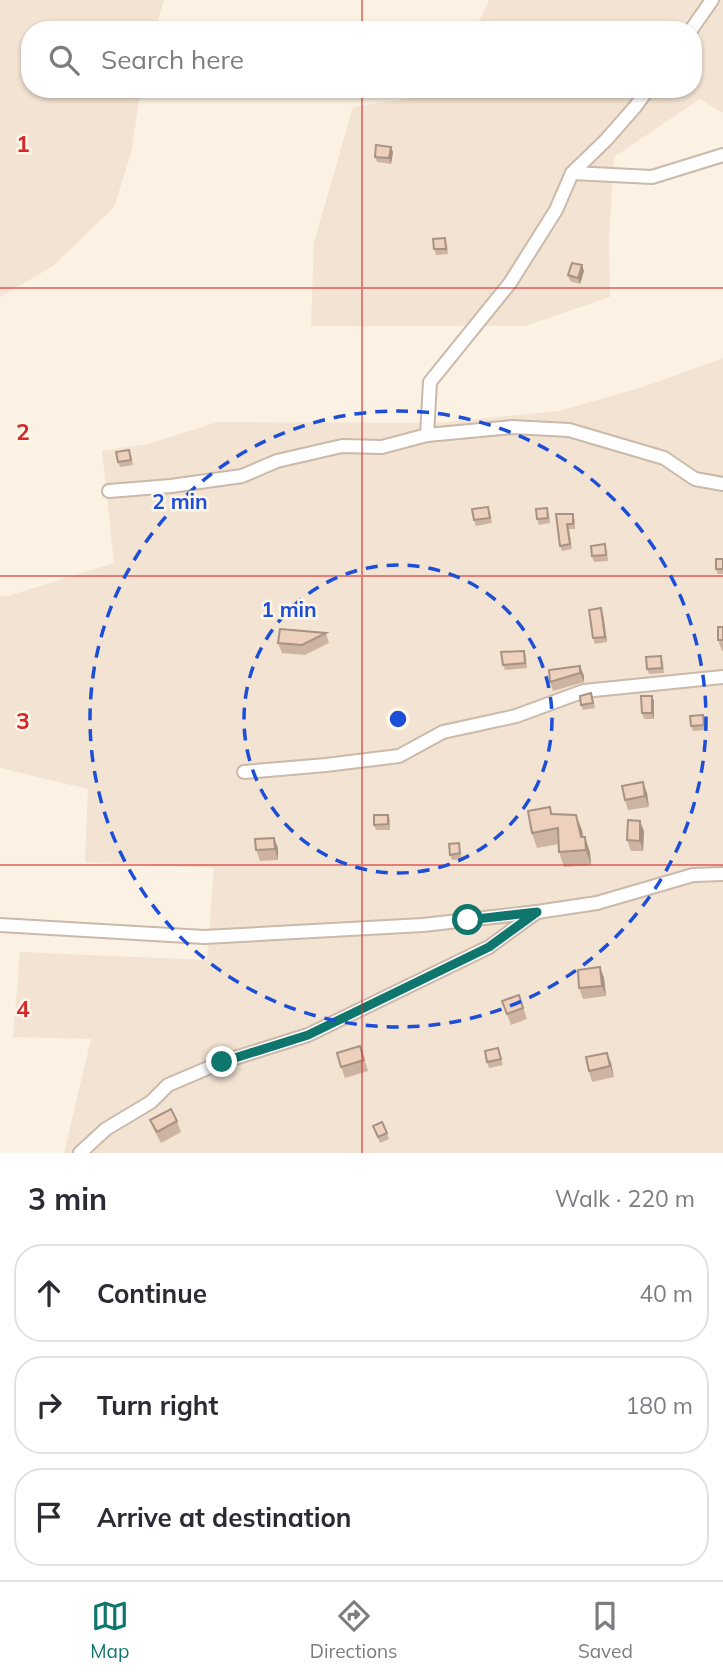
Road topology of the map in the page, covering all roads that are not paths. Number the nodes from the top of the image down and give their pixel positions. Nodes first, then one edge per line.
1 (712, 0) edge
2 (697, 21) edge
3 (642, 98) edge
4 (723, 155) edge
5 (572, 173) junction
6 (427, 435) junction
7 (723, 484) edge
8 (108, 491) dead end
9 (723, 677) edge
10 (244, 772) dead end
11 (723, 874) edge
12 (537, 912) junction
13 (0, 925) edge
14 (80, 1153) edge

1 - 2 street
3 - 5 street
4 - 5 street
5 - 6 street
6 - 7 street
6 - 8 street
9 - 10 street
11 - 12 street
12 - 13 street
12 - 14 street

